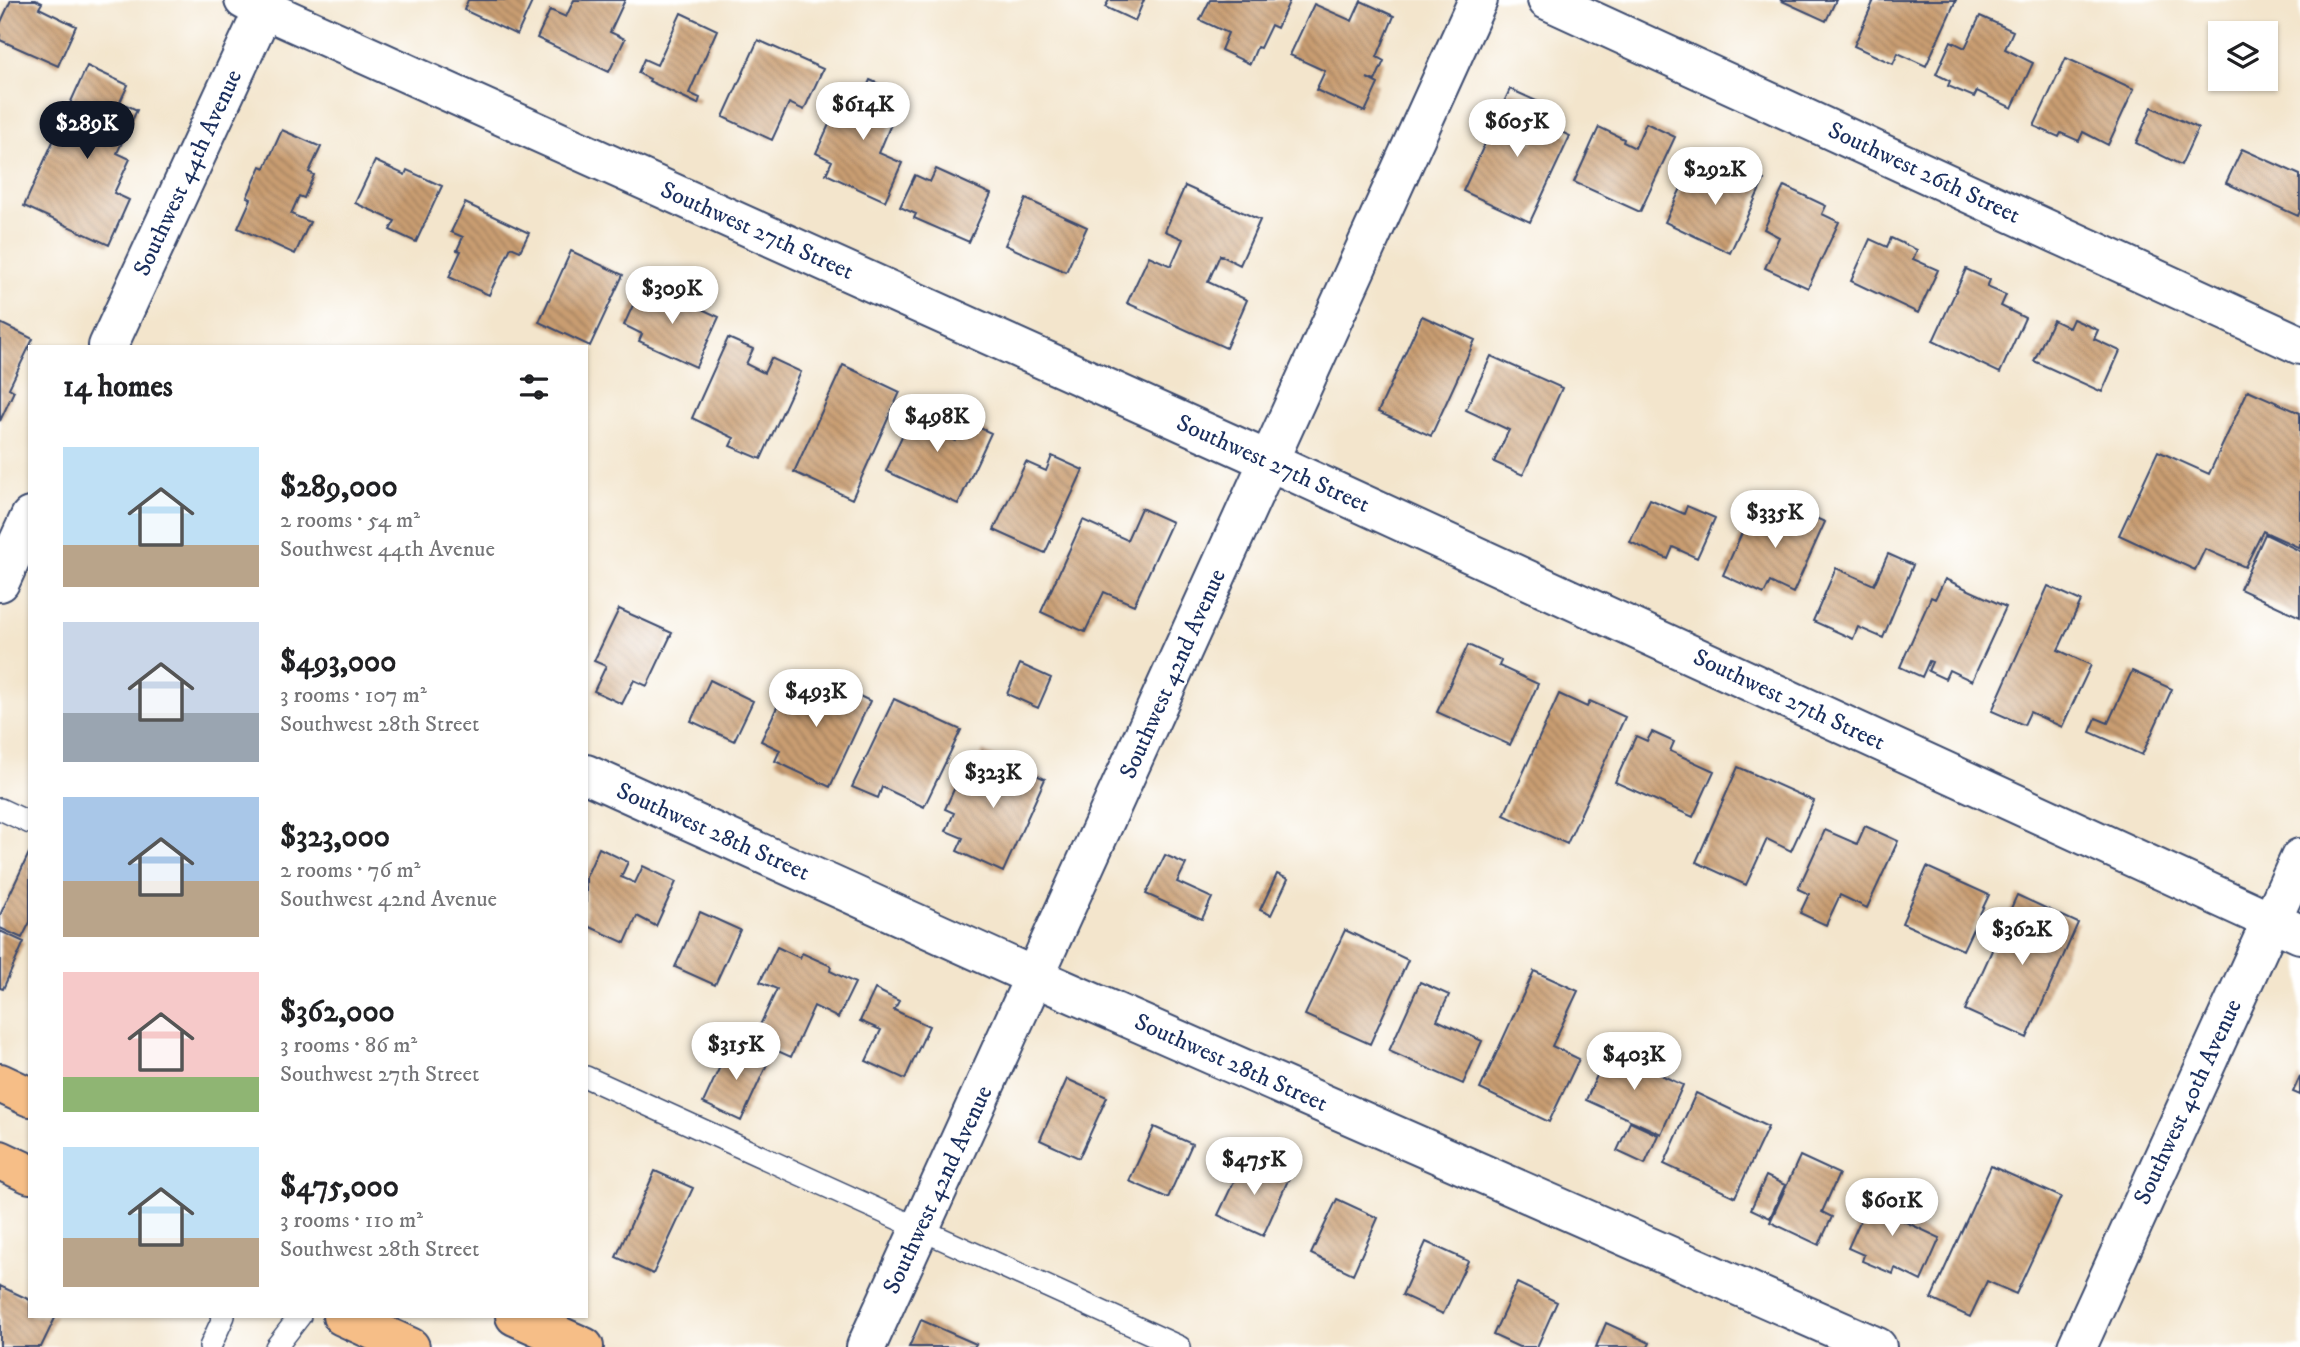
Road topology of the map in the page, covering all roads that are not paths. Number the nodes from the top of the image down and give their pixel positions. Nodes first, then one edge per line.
1 (1478, 0) edge
2 (1548, 0) edge
3 (258, 3) edge
4 (108, 345) edge
5 (2300, 345) edge
6 (1269, 461) junction
7 (22, 518) edge
8 (0, 582) edge
9 (588, 776) edge
10 (0, 809) edge
11 (28, 822) edge
12 (2300, 858) edge
13 (2286, 927) edge
14 (1035, 977) junction
15 (588, 1078) edge
16 (0, 1083) edge
17 (28, 1096) edge
18 (0, 1160) edge
19 (28, 1173) edge
20 (919, 1230) junction
21 (223, 1318) edge
22 (298, 1318) edge
23 (346, 1318) edge
24 (519, 1318) edge
25 (210, 1347) edge
26 (276, 1347) edge
27 (410, 1347) edge
28 (584, 1347) edge
29 (866, 1347) edge
30 (1180, 1347) edge
31 (1877, 1347) edge
32 (2077, 1347) edge

1 - 6 street, Southwest 42nd Avenue
2 - 5 street, Southwest 26th Street
3 - 4 street, Southwest 44th Avenue
3 - 6 street, Southwest 27th Street
6 - 13 street, Southwest 27th Street
6 - 14 street, Southwest 42nd Avenue
7 - 8 street
9 - 14 street, Southwest 28th Street
10 - 11 lane
12 - 13 street, Southwest 40th Avenue
13 - 32 street, Southwest 40th Avenue
14 - 20 street, Southwest 42nd Avenue
14 - 31 street, Southwest 28th Street
15 - 20 lane
16 - 17 main road
18 - 19 main road
20 - 29 street, Southwest 42nd Avenue
20 - 30 lane
21 - 25 lane
22 - 26 lane
23 - 27 main road
24 - 28 main road

